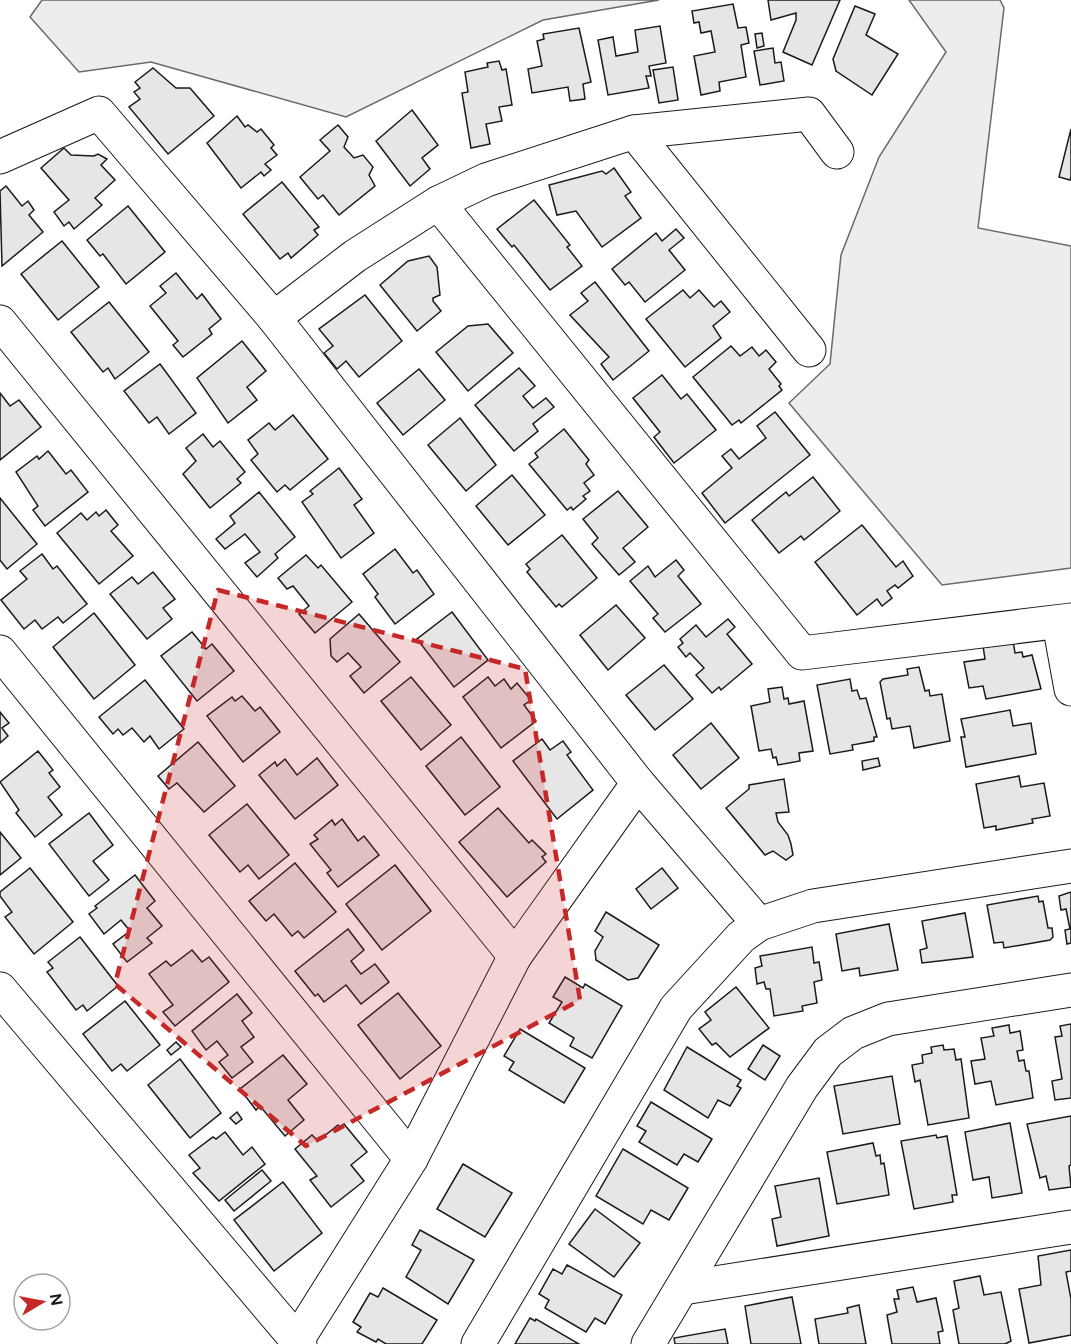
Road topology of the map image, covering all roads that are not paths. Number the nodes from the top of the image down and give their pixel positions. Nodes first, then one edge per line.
1 (633, 132) junction
2 (837, 152) dead end
3 (0, 157) edge
4 (438, 202) junction
5 (274, 318) junction
6 (0, 322) edge
7 (809, 350) dead end
8 (1065, 622) edge
9 (0, 652) edge
10 (1071, 689) edge
11 (638, 783) junction
12 (1071, 866) edge
13 (759, 924) junction
14 (515, 956) junction
15 (0, 989) edge
16 (1071, 990) edge
17 (411, 1159) junction
18 (1071, 1227) edge
19 (683, 1288) junction
20 (298, 1343) edge
21 (478, 1344) edge
22 (648, 1344) edge

1 - 2 street
1 - 4 street
1 - 7 street
3 - 5 street
4 - 5 street
4 - 8 street
5 - 11 street
6 - 14 street
8 - 10 street
9 - 17 street
11 - 13 street
11 - 14 street
12 - 13 street
13 - 21 street
14 - 17 street
15 - 20 street
16 - 19 street
17 - 20 street
18 - 19 street
19 - 22 street

